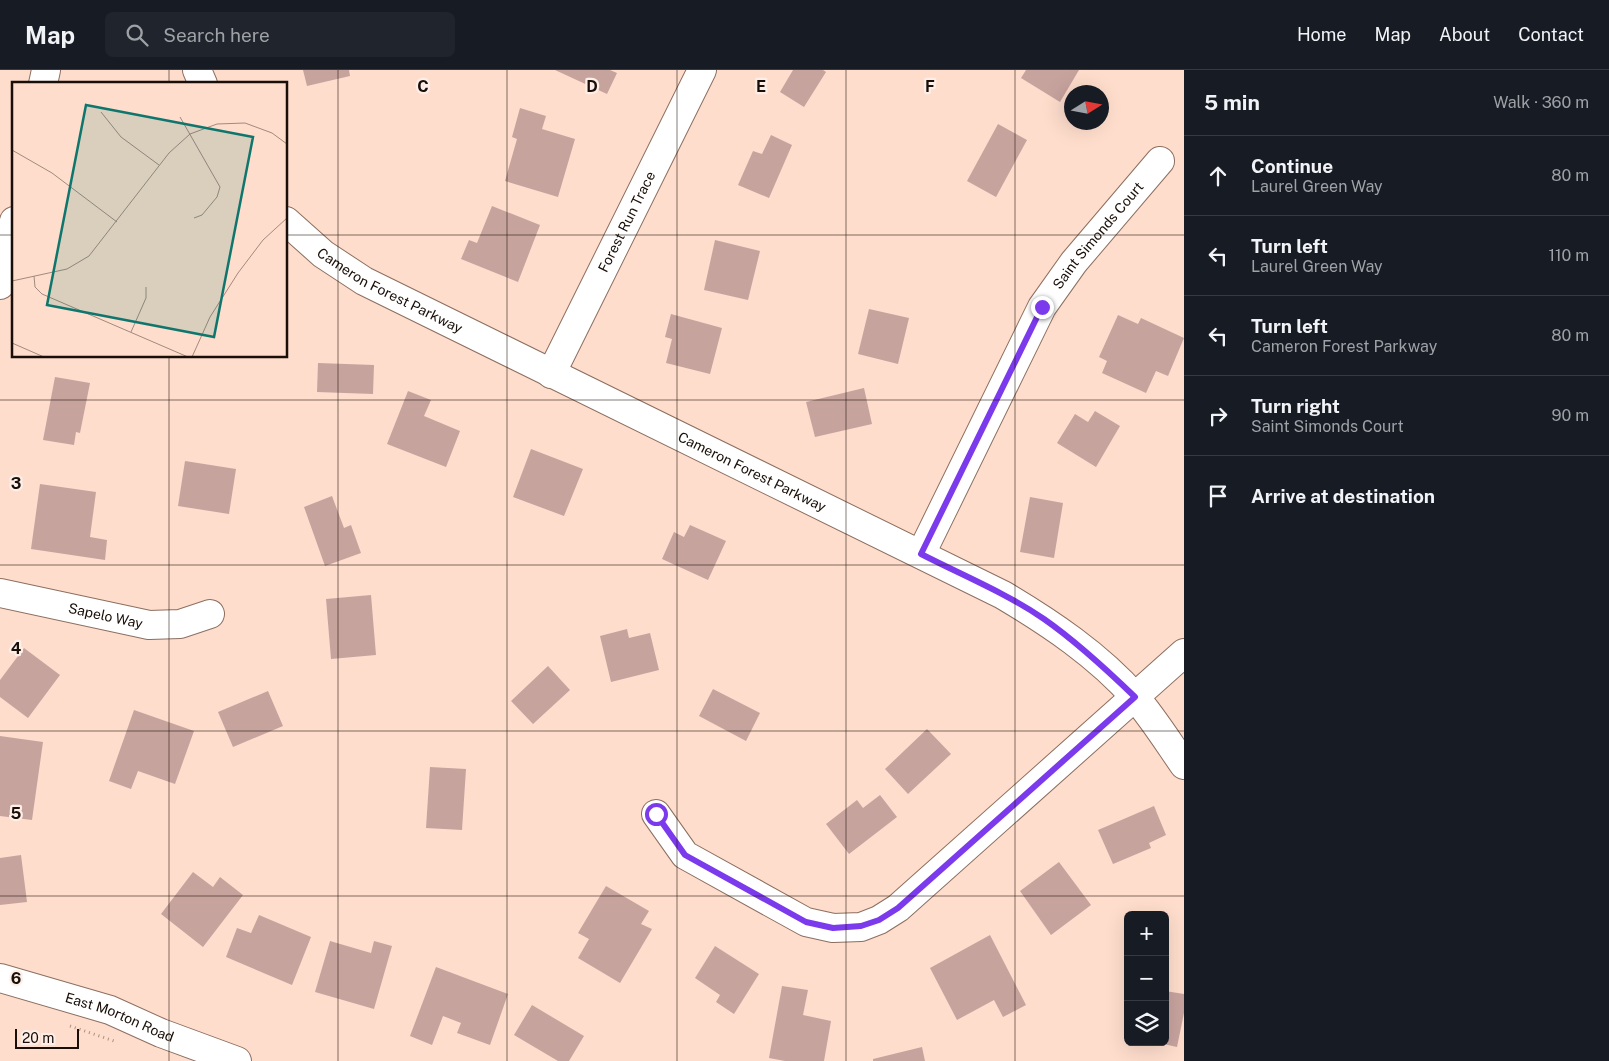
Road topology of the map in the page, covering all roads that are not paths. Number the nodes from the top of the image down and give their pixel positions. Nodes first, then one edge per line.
1 (197, 70) edge
2 (702, 70) edge
3 (202, 82) edge
4 (1160, 161) dead end
5 (288, 223) edge
6 (12, 230) edge
7 (0, 285) edge
8 (551, 374) junction
9 (921, 554) junction
10 (0, 593) edge
11 (210, 614) dead end
12 (1184, 653) edge
13 (1135, 697) junction
14 (1184, 765) edge
15 (656, 814) dead end
16 (0, 978) edge
17 (237, 1061) edge

1 - 3 street
2 - 8 street, Forest Run Trace
4 - 9 street, Saint Simonds Court
5 - 8 street, Cameron Forest Parkway
6 - 7 street
8 - 9 street, Cameron Forest Parkway
9 - 13 street, Cameron Forest Parkway
10 - 11 street, Sapelo Way
12 - 13 street
13 - 14 street, Cameron Forest Parkway
13 - 15 street
16 - 17 street, East Morton Road

